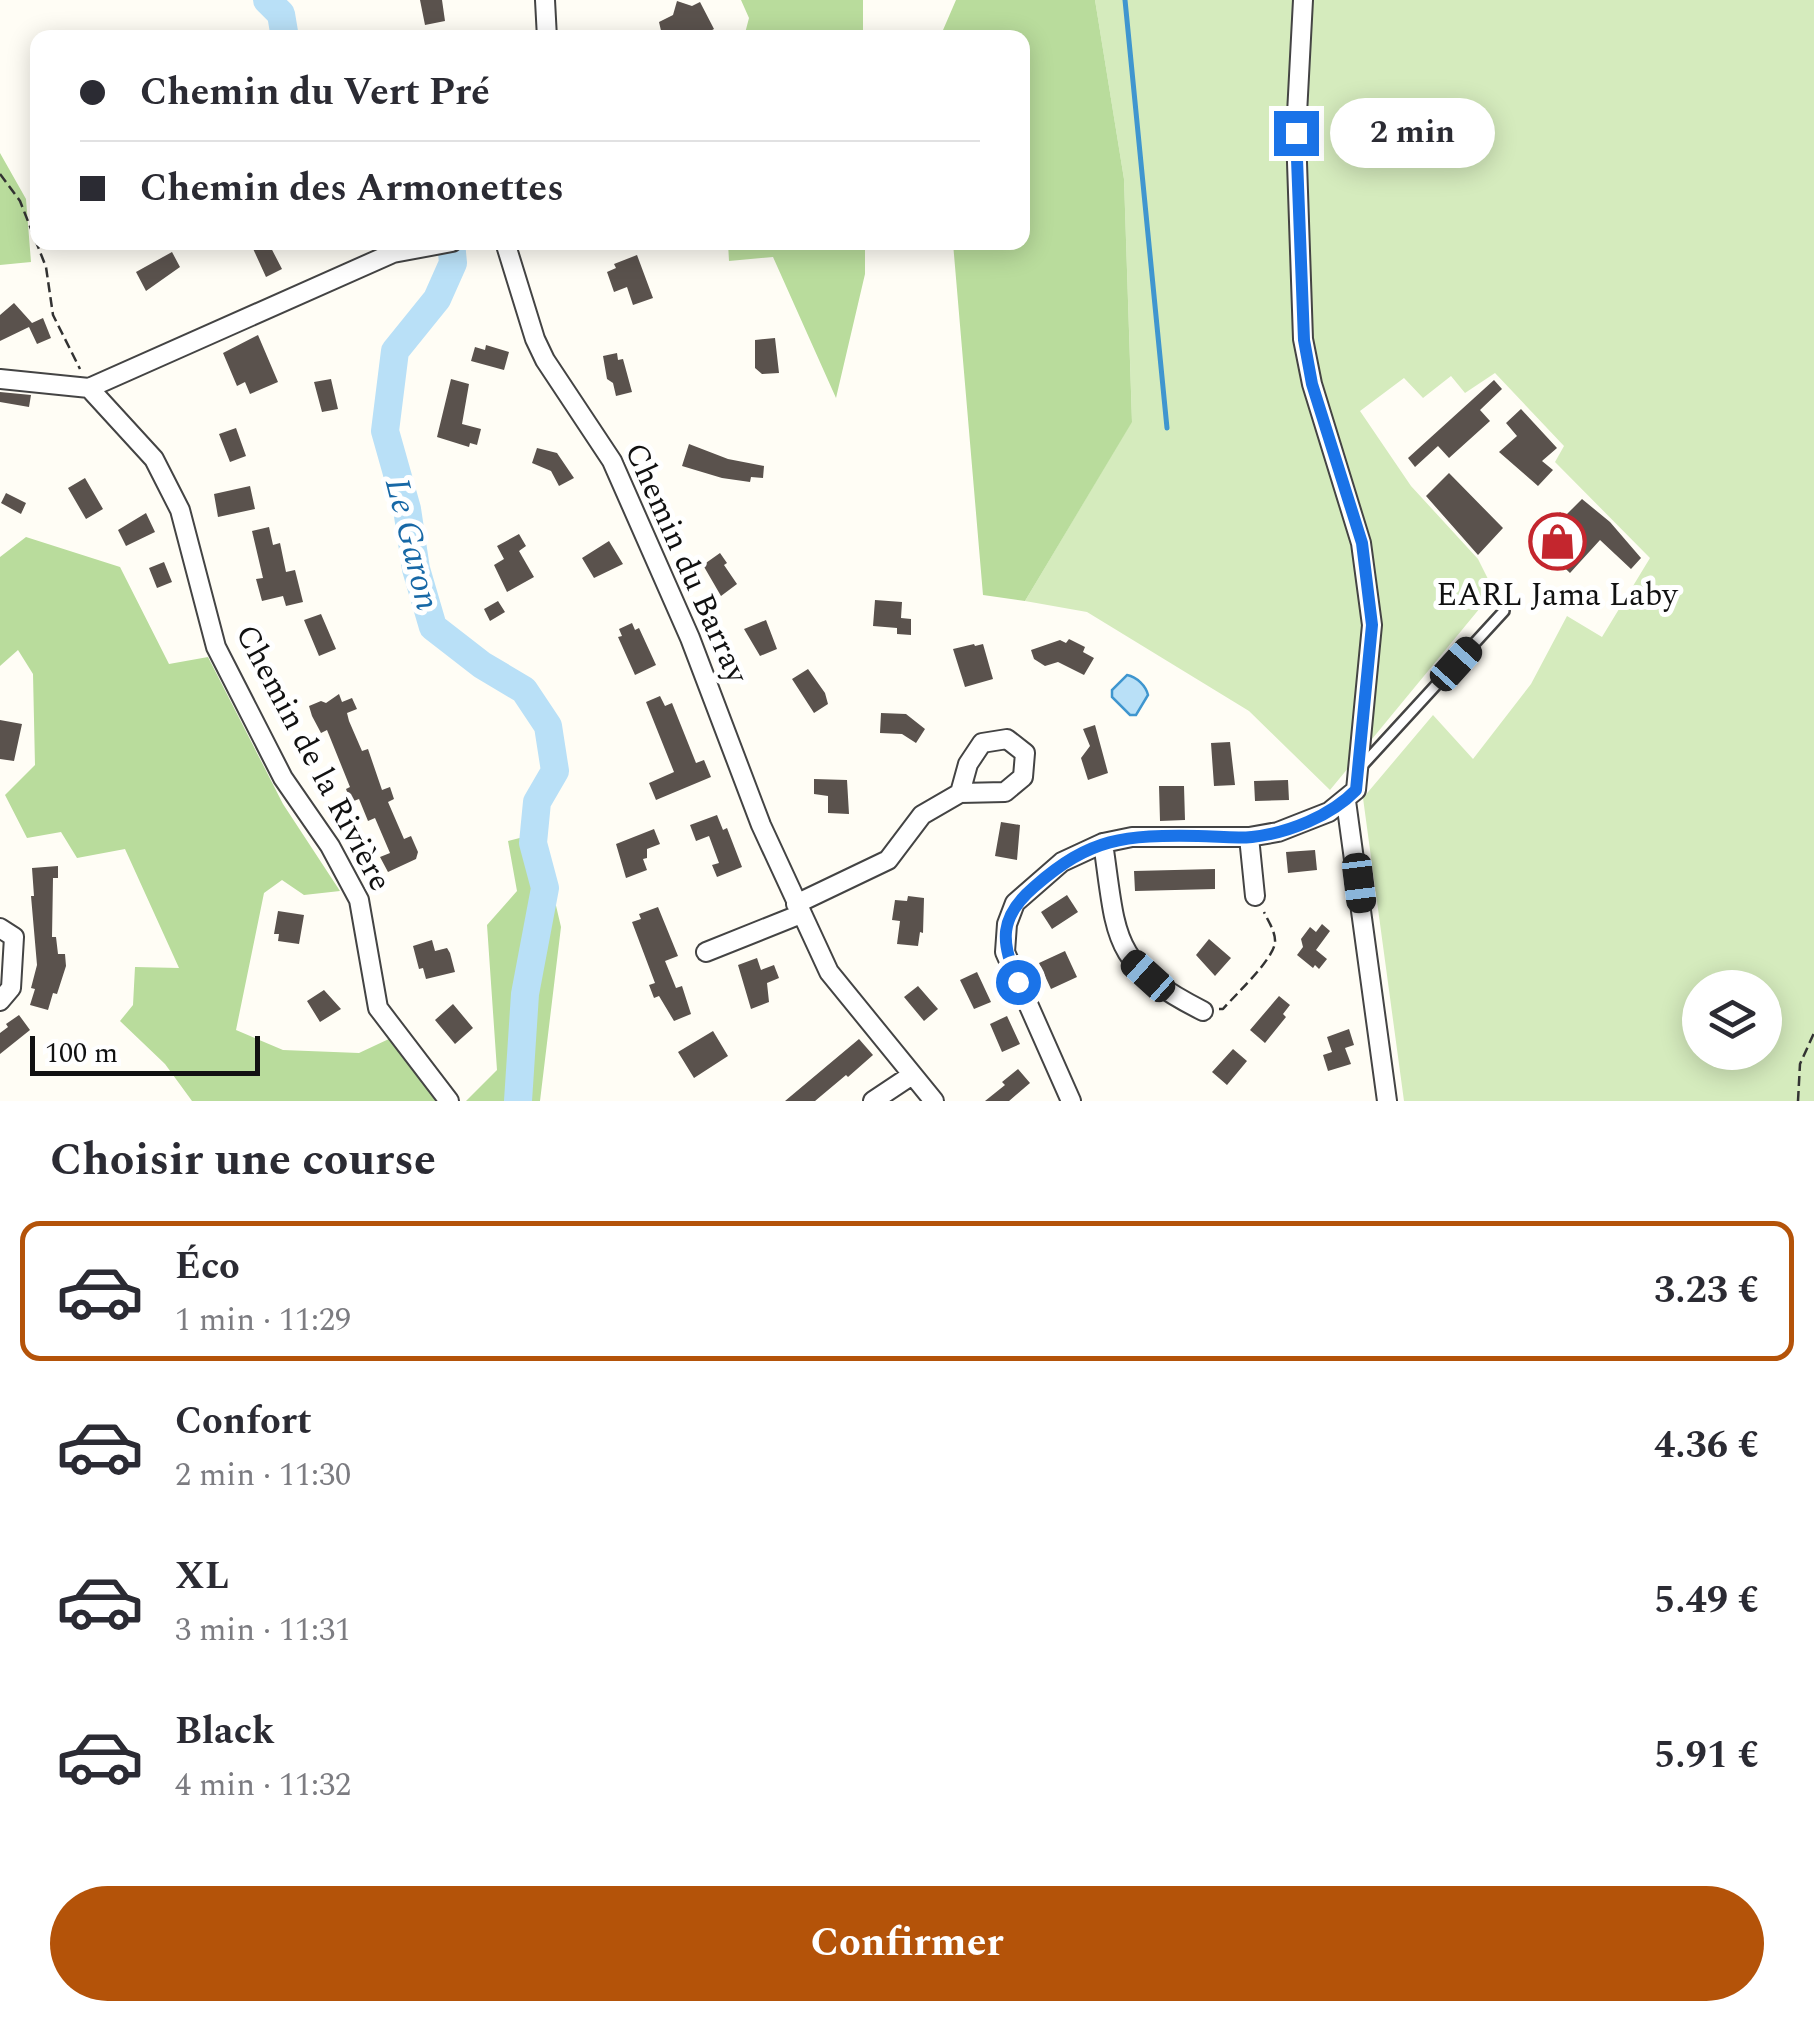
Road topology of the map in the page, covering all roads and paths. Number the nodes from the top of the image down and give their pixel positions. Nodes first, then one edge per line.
1 (545, 0) edge
2 (1303, 0) edge
3 (547, 30) edge
4 (0, 174) edge
5 (30, 227) edge
6 (39, 250) edge
7 (410, 250) edge
8 (508, 250) edge
9 (0, 379) edge
10 (89, 388) junction
11 (1504, 611) dead end
12 (1358, 770) junction
13 (960, 793) dead end
14 (1346, 801) junction
15 (1249, 837) junction
16 (1102, 844) junction
17 (1255, 896) joint
18 (799, 909) junction
19 (0, 928) edge
20 (706, 952) dead end
21 (0, 1001) edge
22 (1203, 1011) joint
23 (1814, 1033) edge
24 (912, 1075) junction
25 (449, 1101) edge
26 (874, 1101) edge
27 (934, 1101) edge
28 (1072, 1101) edge
29 (1387, 1101) edge
30 (1798, 1101) edge

1 - 3 street
2 - 12 street
4 - 5 path
6 - 10 path
7 - 10 street
8 - 18 street, Chemin du Barray
9 - 10 street
10 - 25 street, Chemin de la Rivière
11 - 12 lane
12 - 14 street
13 - 18 street
14 - 15 street
14 - 29 street
15 - 16 street
15 - 17 street
16 - 22 street
16 - 28 street
17 - 22 path
18 - 20 street
18 - 24 street, Chemin du Barray
19 - 21 street
23 - 30 path
24 - 26 street
24 - 27 street, Chemin du Barray

